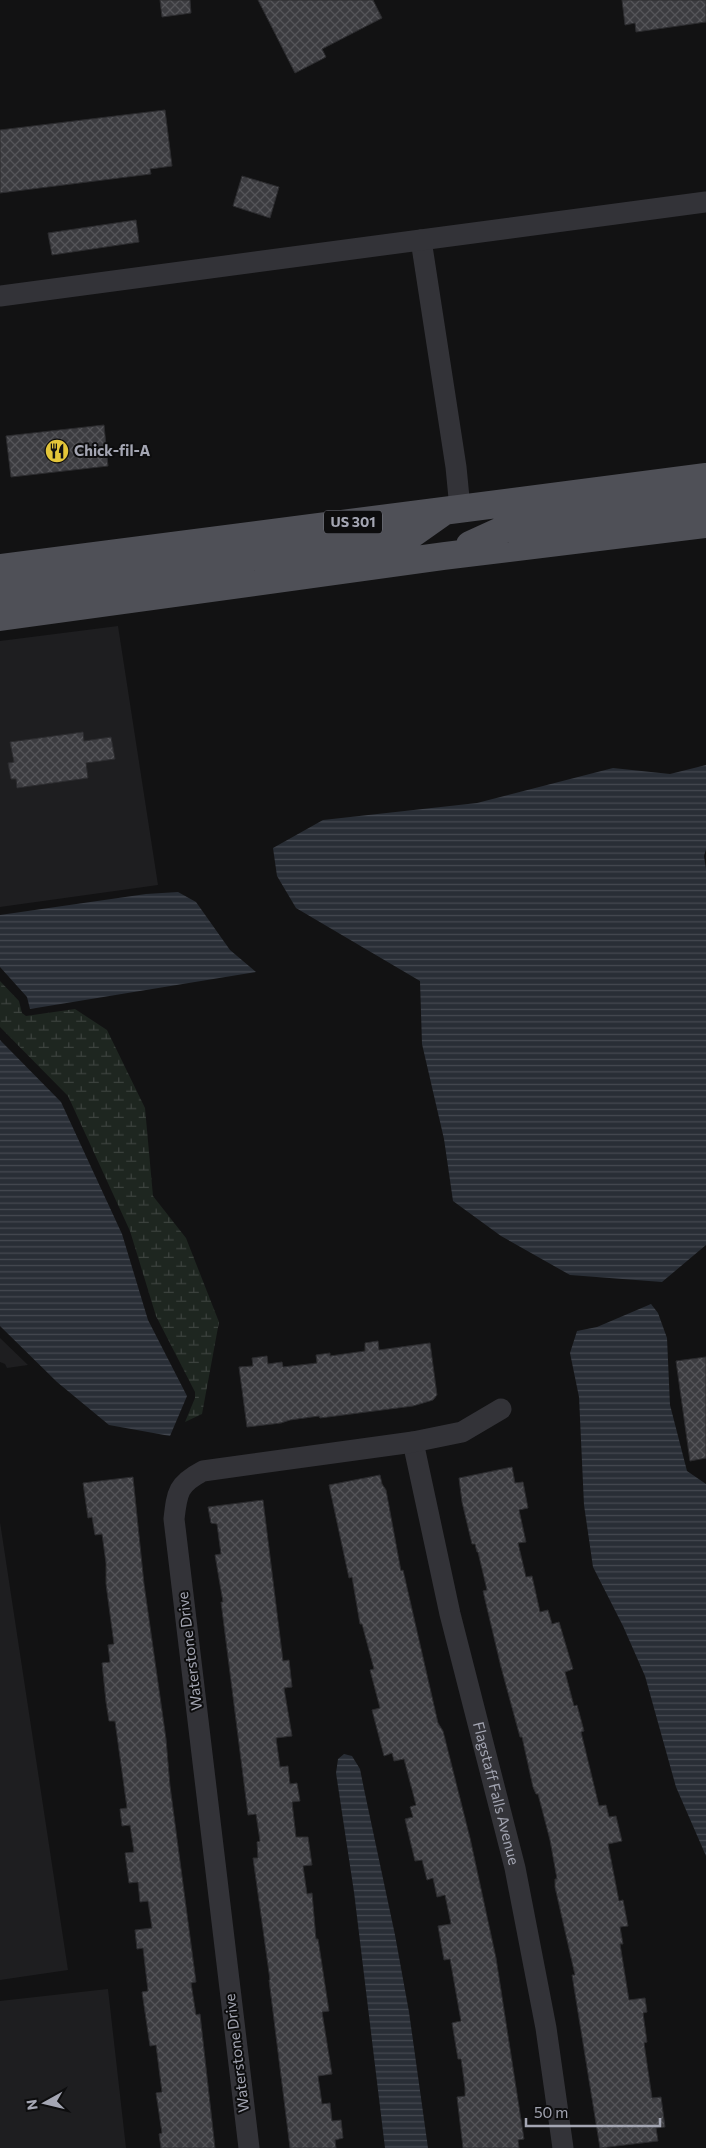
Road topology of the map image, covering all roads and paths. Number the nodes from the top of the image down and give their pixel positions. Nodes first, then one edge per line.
1 (706, 202) edge
2 (421, 240) junction
3 (0, 296) edge
4 (706, 476) edge
5 (706, 501) edge
6 (453, 509) junction
7 (706, 524) edge
8 (444, 556) junction
9 (0, 568) edge
10 (0, 591) edge
11 (0, 617) edge
12 (501, 1409) dead end
13 (413, 1442) junction
14 (249, 2148) edge
15 (563, 2148) edge

1 - 2 street
2 - 3 street
2 - 6 street
4 - 6 main road, US 301
5 - 8 main road
6 - 9 main road, US 301
6 - 10 main road
7 - 8 main road
8 - 11 main road
12 - 13 street, Waterstone Drive
13 - 14 street, Waterstone Drive
13 - 15 street, Flagstaff Falls Avenue

